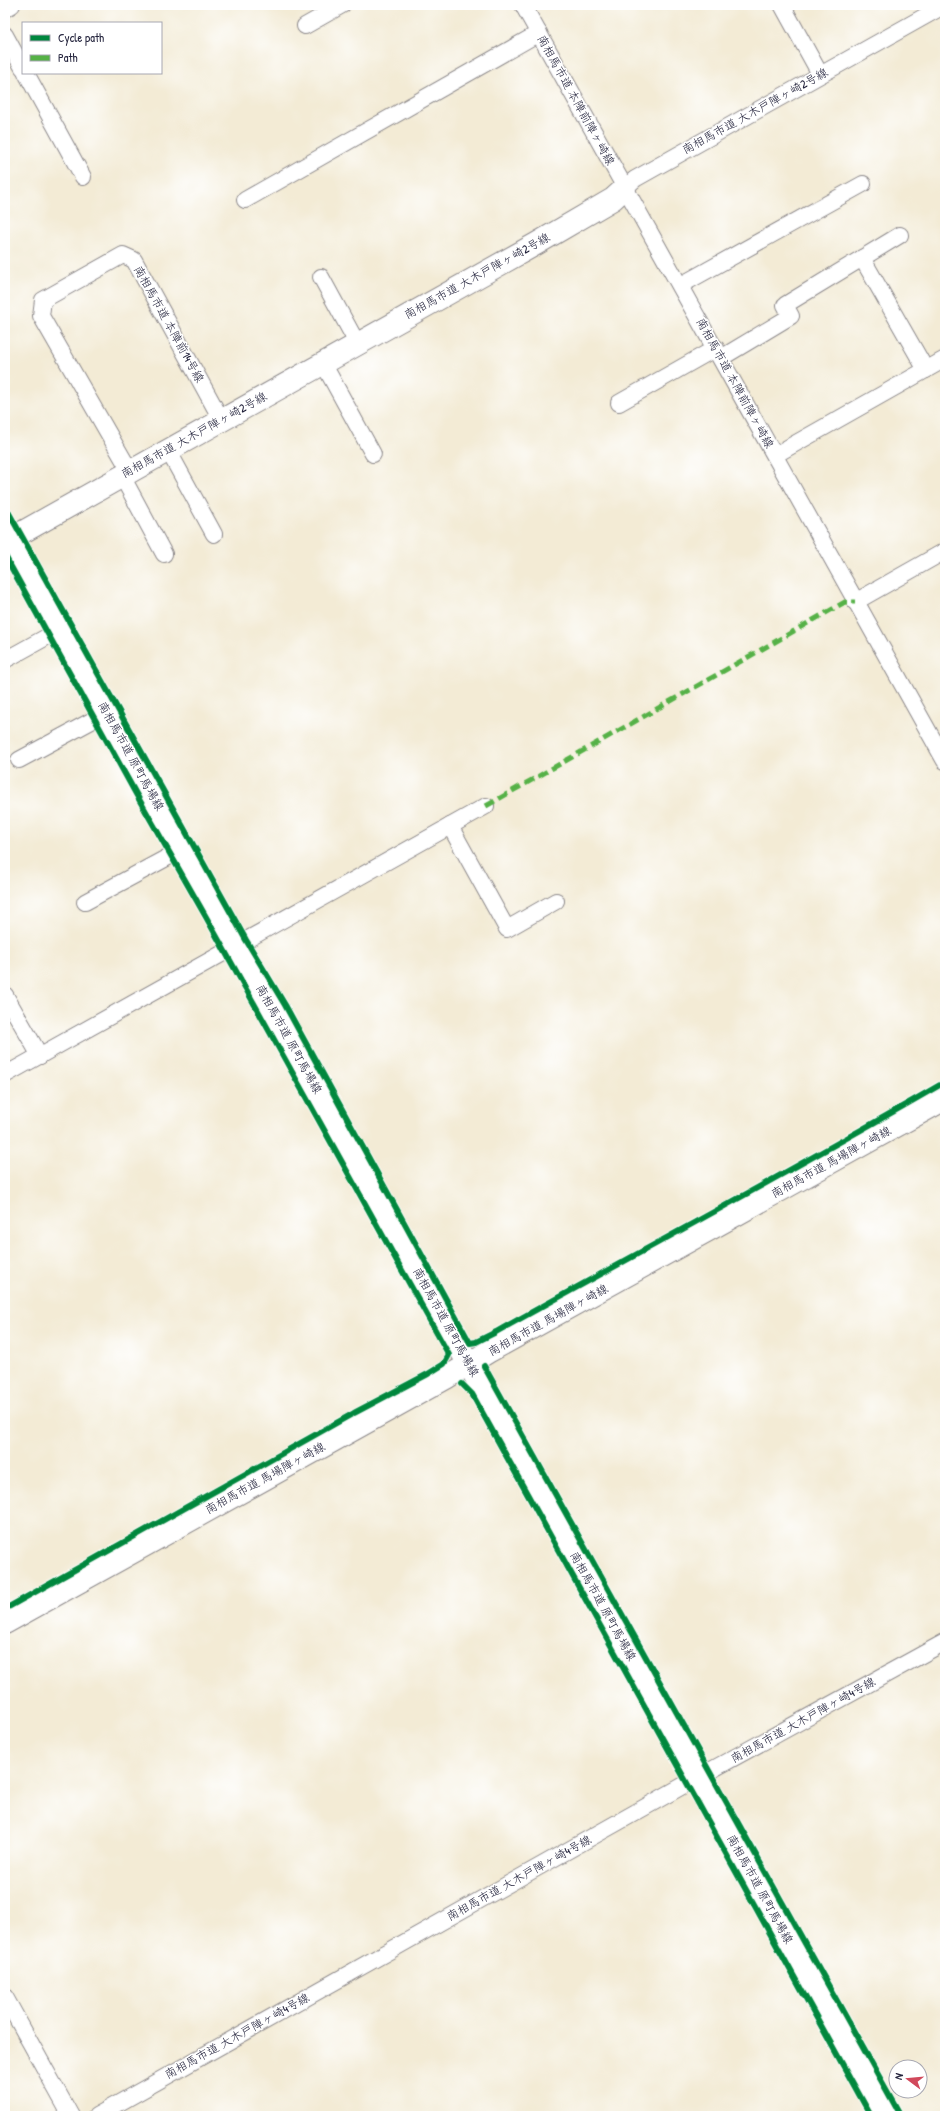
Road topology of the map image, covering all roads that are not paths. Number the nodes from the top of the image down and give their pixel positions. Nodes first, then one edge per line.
1 (12, 5) edge
2 (342, 5) edge
3 (523, 5) edge
4 (782, 5) edge
5 (945, 5) edge
6 (5, 9) edge
7 (925, 10) edge
8 (305, 26) dead end
9 (539, 33) junction
10 (5, 35) edge
11 (22, 66) edge
12 (27, 74) edge
13 (820, 74) junction
14 (83, 177) dead end
15 (863, 184) dead end
16 (625, 188) junction
17 (245, 200) dead end
18 (900, 236) dead end
19 (862, 258) junction
20 (321, 277) dead end
21 (681, 285) junction
22 (357, 344) junction
23 (718, 353) junction
24 (945, 359) edge
25 (323, 363) junction
26 (926, 370) junction
27 (619, 402) dead end
28 (221, 419) junction
29 (168, 450) junction
30 (373, 454) dead end
31 (775, 455) junction
32 (126, 474) junction
33 (214, 534) dead end
34 (7, 537) edge
35 (945, 551) edge
36 (164, 554) dead end
37 (855, 602) junction
38 (61, 629) junction
39 (5, 660) edge
40 (108, 712) junction
41 (19, 760) dead end
42 (945, 761) edge
43 (486, 806) dead end
44 (450, 826) junction
45 (183, 849) junction
46 (556, 901) dead end
47 (85, 902) dead end
48 (237, 946) junction
49 (5, 994) edge
50 (40, 1056) junction
51 (5, 1075) edge
52 (945, 1099) edge
53 (469, 1364) junction
54 (5, 1624) edge
55 (945, 1642) edge
56 (698, 1778) junction
57 (5, 1997) edge
58 (71, 2116) edge
59 (96, 2116) edge
60 (886, 2116) edge

1 - 6 street
2 - 8 street
3 - 9 street, 南相馬市道 本陣前陣ヶ崎線
4 - 13 street
5 - 7 street, 南相馬市道 大木戸陣ヶ崎2号線
7 - 13 street, 南相馬市道 大木戸陣ヶ崎2号線
9 - 16 street, 南相馬市道 本陣前陣ヶ崎線
9 - 17 street
10 - 11 street
12 - 14 street
13 - 16 street, 南相馬市道 大木戸陣ヶ崎2号線
15 - 21 street
16 - 21 street, 南相馬市道 本陣前陣ヶ崎線
16 - 22 street, 南相馬市道 大木戸陣ヶ崎2号線
18 - 19 street
19 - 23 street
19 - 26 street
20 - 22 street
21 - 23 street, 南相馬市道 本陣前陣ヶ崎線
22 - 25 street, 南相馬市道 大木戸陣ヶ崎2号線
23 - 27 street
23 - 31 street, 南相馬市道 本陣前陣ヶ崎線
24 - 26 street
25 - 28 street, 南相馬市道 大木戸陣ヶ崎2号線
25 - 30 street
26 - 31 street
28 - 29 street, 南相馬市道 大木戸陣ヶ崎2号線
28 - 32 street, 南相馬市道 本陣前14号線
29 - 32 street, 南相馬市道 大木戸陣ヶ崎2号線
29 - 33 street
31 - 37 street, 南相馬市道 本陣前陣ヶ崎線
32 - 34 street, 南相馬市道 大木戸陣ヶ崎2号線
32 - 36 street
34 - 38 street, 南相馬市道 原町馬場線
35 - 37 street
37 - 42 street, 南相馬市道 本陣前陣ヶ崎線
38 - 39 street
38 - 40 street, 南相馬市道 原町馬場線
40 - 41 street
40 - 45 street, 南相馬市道 原町馬場線
43 - 44 street
44 - 46 street
44 - 48 street
45 - 47 street
45 - 48 street, 南相馬市道 原町馬場線
48 - 50 street
48 - 53 street, 南相馬市道 原町馬場線
49 - 50 street
50 - 51 street
52 - 53 street, 南相馬市道 馬場陣ヶ崎線
53 - 54 street, 南相馬市道 馬場陣ヶ崎線
53 - 56 street, 南相馬市道 原町馬場線
55 - 56 street, 南相馬市道 大木戸陣ヶ崎4号線
56 - 59 street, 南相馬市道 大木戸陣ヶ崎4号線
56 - 60 street, 南相馬市道 原町馬場線
57 - 58 street

